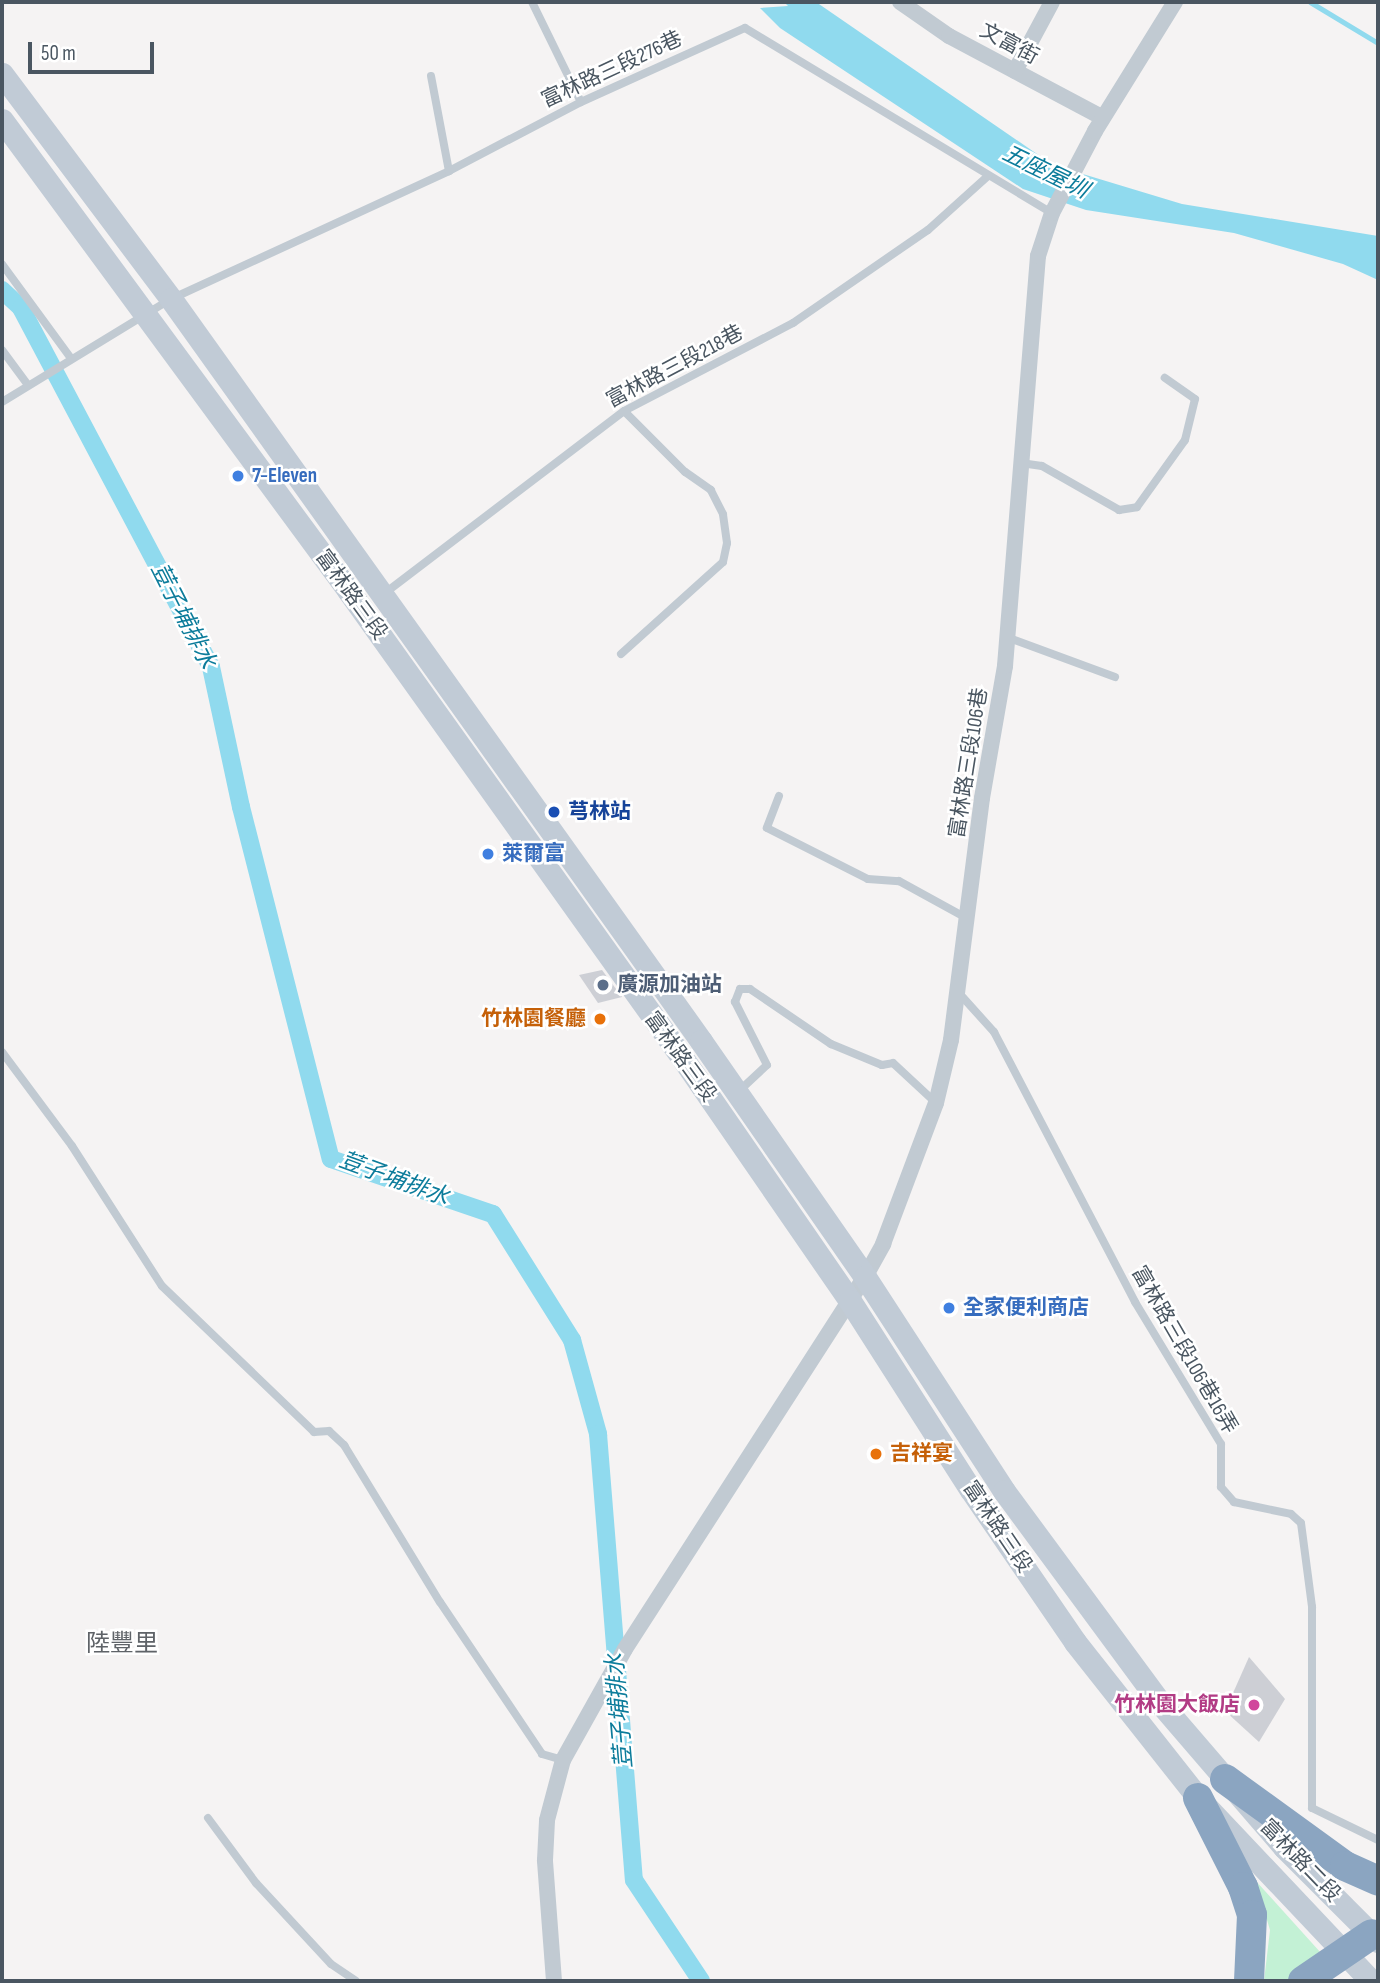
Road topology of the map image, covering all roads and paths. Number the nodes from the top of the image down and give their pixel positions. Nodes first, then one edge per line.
1 (532, 2) edge
2 (900, 2) edge
3 (1052, 2) edge
4 (1175, 2) edge
5 (1015, 71) junction
6 (2, 74) edge
7 (431, 76) dead end
8 (581, 102) junction
9 (2, 120) edge
10 (1099, 125) junction
11 (449, 171) junction
12 (988, 176) junction
13 (1052, 213) junction
14 (2, 264) edge
15 (172, 299) junction
16 (146, 314) junction
17 (2, 350) edge
18 (70, 357) junction
19 (1165, 378) dead end
20 (29, 384) junction
21 (2, 402) edge
22 (624, 411) junction
23 (1021, 463) junction
24 (383, 595) junction
25 (361, 608) junction
26 (1009, 638) junction
27 (621, 654) dead end
28 (1115, 677) dead end
29 (779, 796) dead end
30 (968, 919) junction
31 (624, 936) junction
32 (601, 949) junction
33 (958, 992) junction
34 (701, 1041) junction
35 (2, 1052) edge
36 (681, 1056) junction
37 (737, 1092) junction
38 (936, 1103) junction
39 (864, 1277) junction
40 (850, 1301) junction
41 (563, 1760) junction
42 (1225, 1779) junction
43 (1198, 1798) junction
44 (208, 1818) dead end
45 (1378, 1840) edge
46 (1378, 1881) edge
47 (1375, 1938) edge
48 (1342, 1952) junction
49 (356, 1981) edge
50 (554, 1981) edge
51 (1249, 1981) edge
52 (1303, 1981) edge
53 (1371, 1981) edge

1 - 8 lane
2 - 5 street, 文富街
3 - 5 street
4 - 10 street
5 - 10 street, 文富街
6 - 15 main road, 富林路三段
7 - 11 lane
8 - 11 lane, 富林路三段276巷
8 - 12 lane, 富林路三段276巷
9 - 16 main road, 富林路三段
10 - 13 street, 富林路三段106巷
11 - 15 lane, 富林路三段276巷
12 - 13 lane, 富林路三段276巷
12 - 22 lane, 富林路三段218巷
13 - 23 street, 富林路三段106巷
14 - 18 lane
15 - 16 lane, 富林路三段276巷
15 - 24 main road, 富林路三段
16 - 18 lane, 富林路三段276巷
16 - 25 main road, 富林路三段
17 - 20 lane
18 - 20 lane, 富林路三段276巷
19 - 23 lane
20 - 21 lane, 富林路三段276巷
22 - 24 lane, 富林路三段218巷
22 - 27 lane
23 - 26 street, 富林路三段106巷
24 - 25 lane, 富林路三段218巷
24 - 31 main road, 富林路三段
25 - 32 main road, 富林路三段
26 - 28 lane
26 - 30 street, 富林路三段106巷
29 - 30 lane
30 - 33 street, 富林路三段106巷
31 - 32 street
31 - 34 main road, 富林路三段
32 - 36 main road, 富林路三段
33 - 38 street, 富林路三段106巷
33 - 45 lane, 富林路三段106巷16弄
34 - 36 street
34 - 37 main road, 富林路三段
35 - 41 lane
36 - 40 main road, 富林路三段
37 - 38 lane
37 - 39 main road, 富林路三段
38 - 39 street, 富林路三段106巷
39 - 40 street, 富林路三段106巷
39 - 42 main road, 富林路三段
40 - 41 street, 富林路三段106巷
40 - 43 main road, 富林路三段
41 - 50 street, 富林路三段106巷
42 - 46 highway
42 - 47 main road, 富林路二段
43 - 48 main road, 富林路三段
43 - 51 highway
44 - 49 lane
47 - 48 highway
48 - 52 highway
48 - 53 main road, 富林路三段

